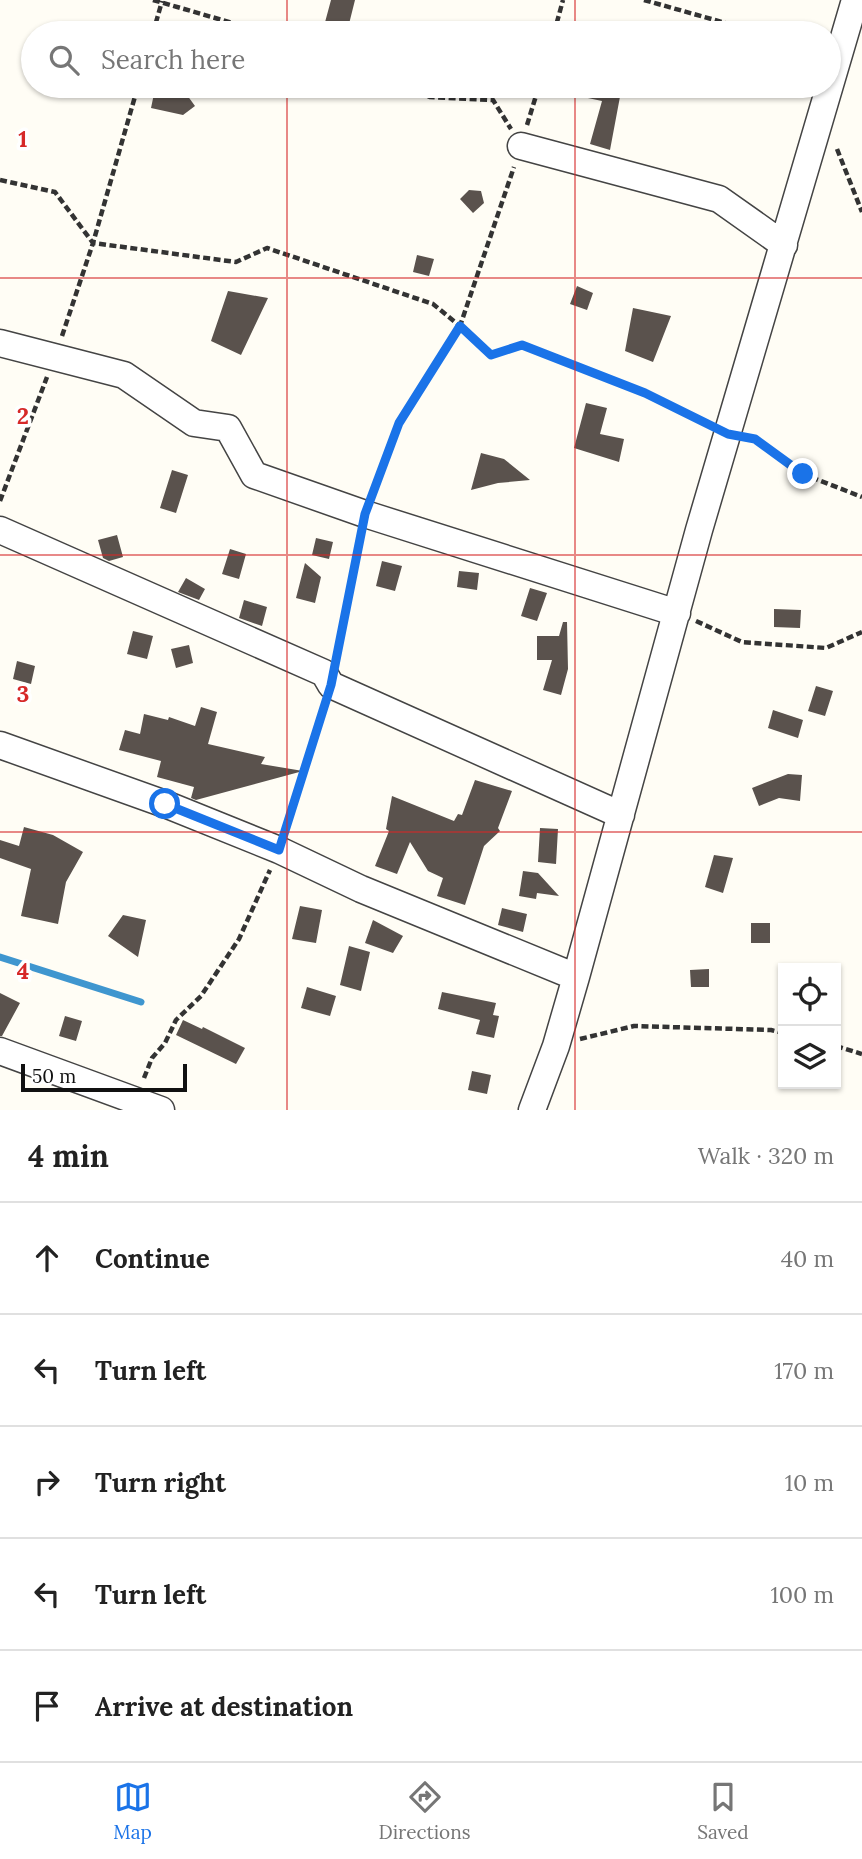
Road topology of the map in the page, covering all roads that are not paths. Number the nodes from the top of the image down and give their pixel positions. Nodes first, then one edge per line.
1 (855, 0) edge
2 (841, 48) edge
3 (826, 98) edge
4 (522, 146) road end
5 (785, 245) junction
6 (0, 343) edge
7 (0, 530) edge
8 (677, 613) junction
9 (0, 746) edge
10 (621, 815) junction
11 (576, 977) junction
12 (0, 1051) edge
13 (161, 1110) edge
14 (532, 1110) edge

1 - 2 street
3 - 5 street
4 - 5 street
5 - 8 street
6 - 8 street
7 - 10 street
8 - 10 street
9 - 11 street
10 - 11 street
11 - 14 street
12 - 13 street

